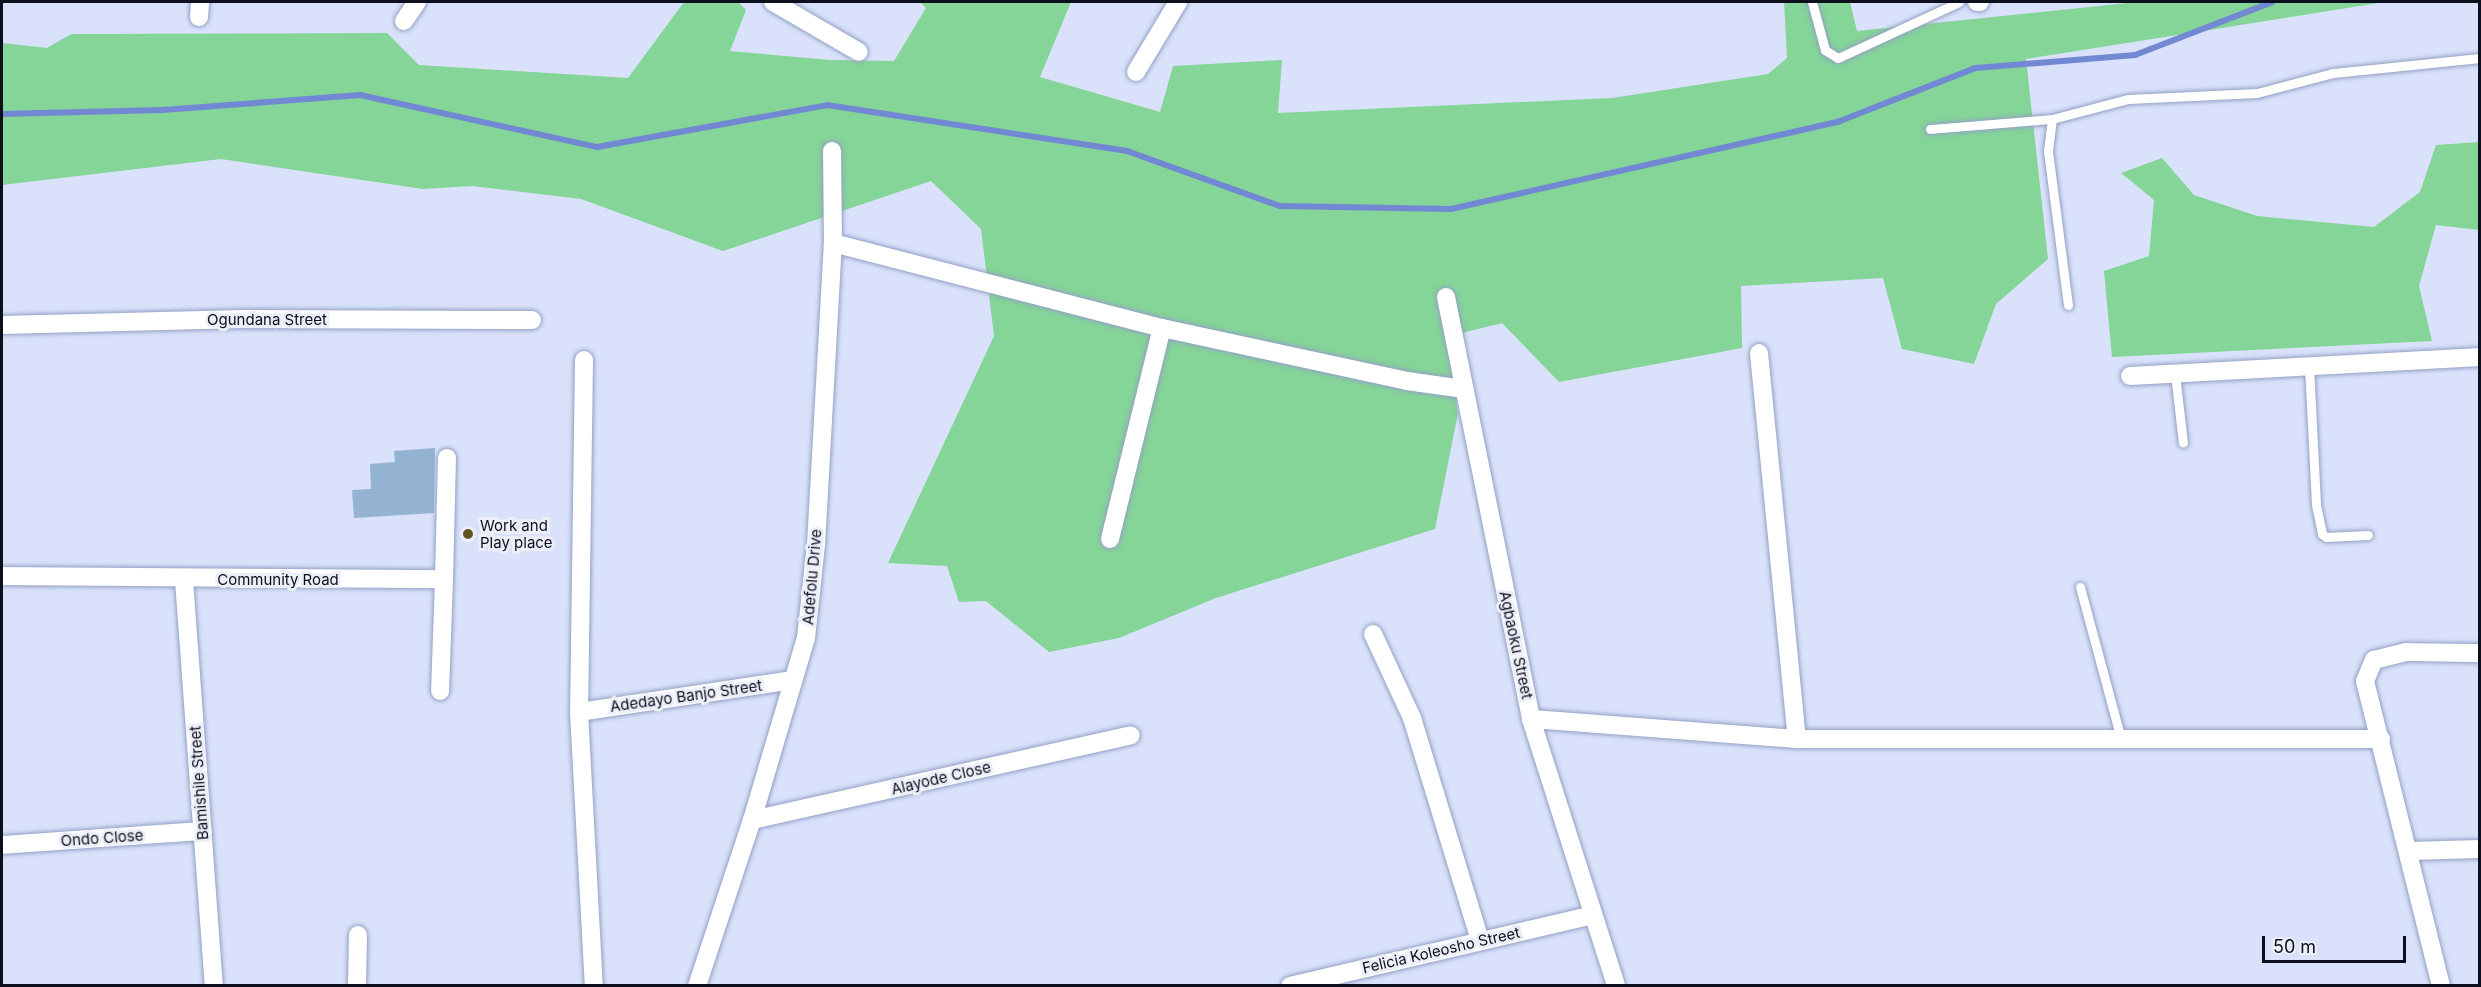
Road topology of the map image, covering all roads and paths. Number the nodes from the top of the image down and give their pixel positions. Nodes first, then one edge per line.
1 (417, 2) edge
2 (774, 2) edge
3 (1178, 2) edge
4 (1812, 2) edge
5 (1959, 2) edge
6 (404, 21) dead end
7 (859, 52) dead end
8 (2480, 57) edge
9 (1136, 72) dead end
10 (2052, 119) junction
11 (1930, 129) dead end
12 (832, 151) dead end
13 (833, 243) junction
14 (1446, 297) dead end
15 (2068, 305) dead end
16 (532, 320) dead end
17 (2, 325) edge
18 (1162, 328) junction
19 (1759, 353) dead end
20 (2480, 357) edge
21 (584, 360) dead end
22 (2309, 366) junction
23 (2175, 374) junction
24 (2130, 376) dead end
25 (1464, 389) junction
26 (2183, 443) dead end
27 (447, 458) dead end
28 (2368, 535) dead end
29 (1110, 539) dead end
30 (2, 576) edge
31 (444, 579) junction
32 (184, 580) junction
33 (2080, 586) dead end
34 (1373, 634) dead end
35 (2480, 652) edge
36 (793, 680) junction
37 (440, 691) dead end
38 (579, 712) junction
39 (1532, 718) junction
40 (1131, 735) dead end
41 (1797, 738) junction
42 (2121, 739) junction
43 (2381, 739) junction
44 (752, 820) junction
45 (202, 831) junction
46 (2, 845) edge
47 (2480, 849) edge
48 (2409, 851) junction
49 (1592, 915) junction
50 (358, 934) dead end
51 (1480, 940) junction
52 (1297, 985) edge
53 (214, 986) edge
54 (357, 986) edge
55 (594, 986) edge
56 (697, 986) edge
57 (1616, 986) edge
58 (2441, 986) edge

1 - 6 street
2 - 7 street
3 - 9 street
4 - 5 lane
8 - 10 lane
10 - 11 lane
10 - 15 lane
12 - 13 street, Adefolu Drive
13 - 18 street
13 - 36 street, Adefolu Drive
14 - 25 street, Agbaoku Street
16 - 17 street, Ogundana Street
18 - 25 street
18 - 29 street
19 - 41 street
20 - 22 street
21 - 38 street
22 - 23 street
22 - 28 lane
23 - 24 street
23 - 26 lane
25 - 39 street, Agbaoku Street
27 - 31 street
30 - 32 street, Community Road
31 - 32 street, Community Road
31 - 37 street
32 - 45 street, Bamishile Street
33 - 42 lane
34 - 51 street
35 - 43 street
36 - 38 street, Adedayo Banjo Street
36 - 44 street, Adefolu Drive
38 - 55 street
39 - 41 street
39 - 49 street, Agbaoku Street
40 - 44 street, Alayode Close
41 - 42 street
42 - 43 street
43 - 48 street
44 - 56 street, Adefolu Drive
45 - 46 street, Ondo Close
45 - 53 street, Bamishile Street
47 - 48 street
48 - 58 street
49 - 51 street, Felicia Koleosho Street
49 - 57 street, Agbaoku Street
50 - 54 street
51 - 52 street, Felicia Koleosho Street

